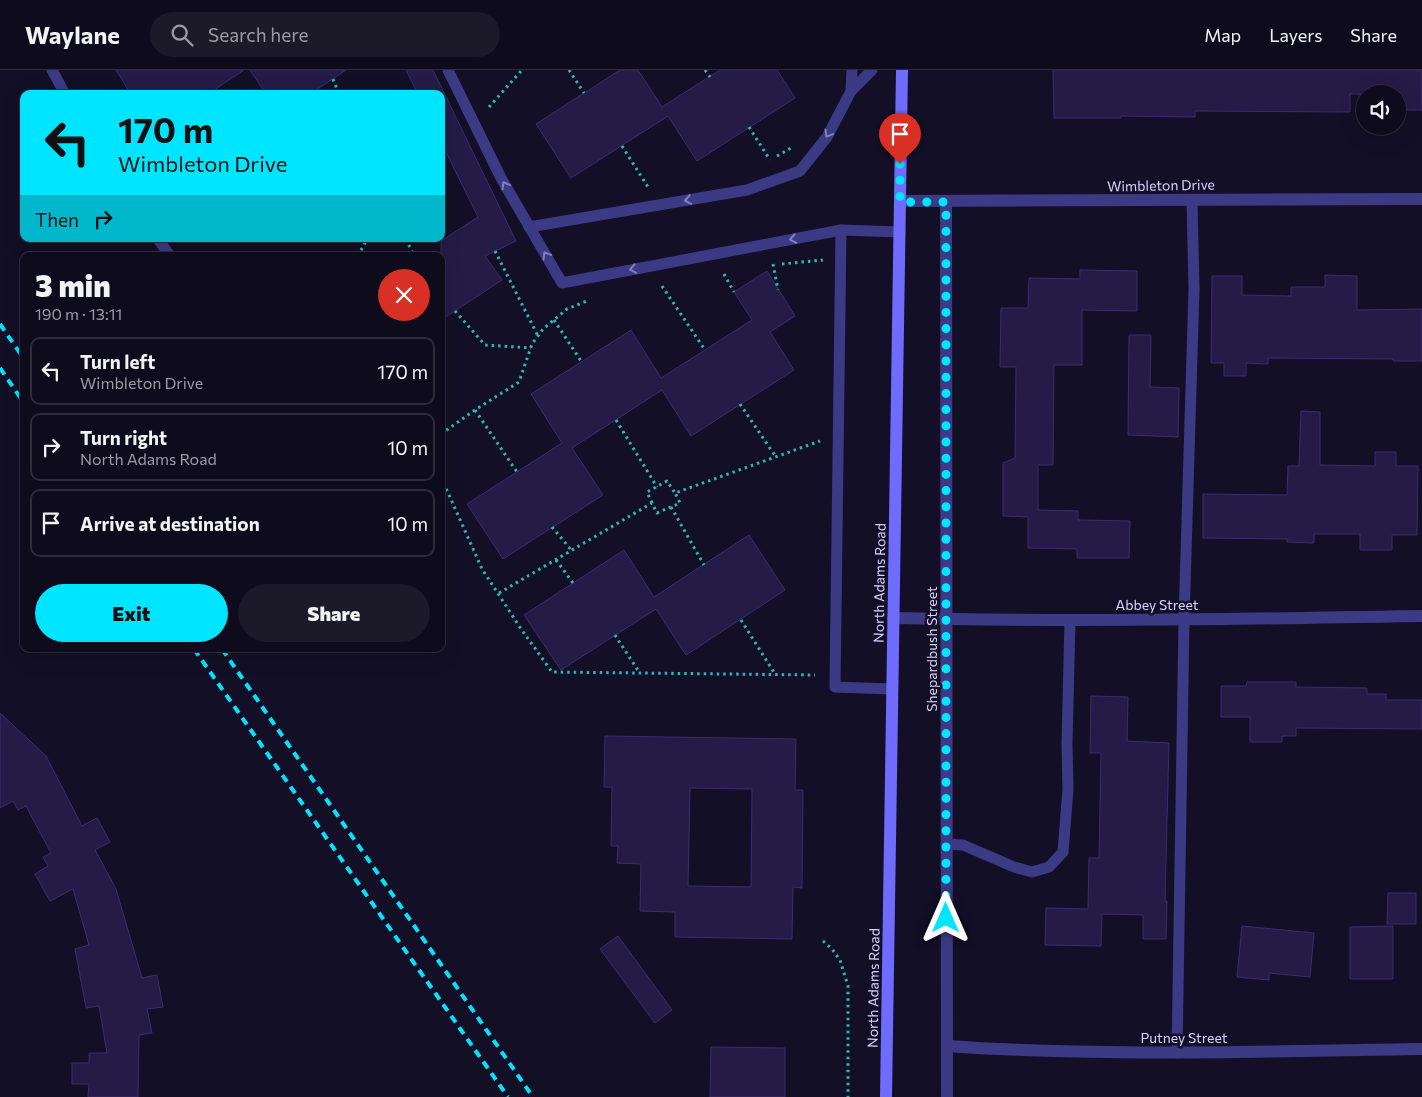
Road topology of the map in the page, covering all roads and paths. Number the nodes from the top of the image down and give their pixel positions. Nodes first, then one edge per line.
1 (52, 70) edge
2 (448, 70) edge
3 (522, 70) edge
4 (569, 70) edge
5 (705, 70) edge
6 (852, 70) edge
7 (872, 70) edge
8 (902, 70) edge
9 (710, 77) dead end
10 (333, 79) dead end
11 (64, 90) edge
12 (338, 90) edge
13 (851, 91) junction
14 (584, 93) dead end
15 (474, 124) junction
16 (750, 127) dead end
17 (622, 146) dead end
18 (794, 146) dead end
19 (770, 160) junction
20 (763, 164) dead end
21 (652, 192) dead end
22 (1422, 199) edge
23 (1192, 200) junction
24 (900, 202) junction
25 (946, 202) junction
26 (529, 227) junction
27 (841, 230) junction
28 (900, 232) junction
29 (494, 251) dead end
30 (826, 260) dead end
31 (774, 264) junction
32 (764, 266) dead end
33 (731, 273) dead end
34 (724, 274) junction
35 (715, 276) dead end
36 (668, 285) dead end
37 (662, 286) junction
38 (654, 288) dead end
39 (778, 290) dead end
40 (734, 292) dead end
41 (594, 298) dead end
42 (456, 311) dead end
43 (554, 320) junction
44 (538, 336) junction
45 (531, 348) junction
46 (704, 350) dead end
47 (581, 361) dead end
48 (740, 404) dead end
49 (475, 410) junction
50 (616, 420) dead end
51 (445, 431) edge
52 (823, 440) dead end
53 (776, 457) junction
54 (517, 472) dead end
55 (445, 486) edge
56 (657, 487) junction
57 (675, 493) junction
58 (652, 503) junction
59 (671, 507) junction
60 (552, 527) dead end
61 (572, 551) junction
62 (556, 560) junction
63 (704, 565) dead end
64 (573, 583) dead end
65 (498, 593) junction
66 (1422, 616) edge
67 (893, 618) junction
68 (946, 619) junction
69 (741, 620) dead end
70 (1070, 620) junction
71 (1184, 620) junction
72 (614, 635) dead end
73 (639, 672) junction
74 (776, 674) junction
75 (818, 674) dead end
76 (892, 689) junction
77 (946, 844) junction
78 (823, 941) dead end
79 (947, 1046) junction
80 (1422, 1049) edge
81 (1177, 1053) junction
82 (848, 1097) edge
83 (886, 1097) edge
84 (947, 1097) edge

1 - 11 lane
2 - 15 lane
3 - 15 path
4 - 14 path
5 - 9 path
6 - 13 lane
7 - 13 lane
8 - 24 main road, North Adams Road
10 - 12 path
13 -> 26 lane
26 -> 15 lane
16 - 19 path
17 - 21 path
18 - 19 path
19 - 20 path
22 - 23 street, Wimbleton Drive
23 - 25 street, Wimbleton Drive
23 - 71 lane
24 - 25 street, Wimbleton Drive
24 - 28 main road, North Adams Road
25 - 68 street, Shepardbush Street
27 -> 26 lane
27 - 28 lane
27 - 76 lane
28 - 67 main road, North Adams Road
29 - 44 path
30 - 31 path
31 - 32 path
31 - 39 path
33 - 34 path
34 - 35 path
34 - 40 path
36 - 37 path
37 - 38 path
37 - 46 path
41 - 43 path
42 - 45 path
43 - 44 path
43 - 47 path
44 - 45 path
45 - 49 path
48 - 53 path
49 - 51 path
49 - 54 path
50 - 56 path
52 - 53 path
53 - 57 path
55 - 65 path
56 - 57 path
56 - 58 path
57 - 59 path
58 - 59 path
58 - 61 path
59 - 63 path
60 - 61 path
61 - 62 path
62 - 64 path
62 - 65 path
65 - 73 path
66 - 71 street, Abbey Street
67 - 68 street, Abbey Street
67 - 76 main road, North Adams Road
68 - 70 street, Abbey Street
68 - 77 street, Shepardbush Street
69 - 74 path
70 - 71 street, Abbey Street
70 - 77 lane
71 - 81 lane
72 - 73 path
73 - 74 path
74 - 75 path
76 - 83 main road, North Adams Road
77 - 79 street, Shepardbush Street
78 - 82 path
79 - 81 street, Putney Street
79 - 84 street, Shepardbush Street
80 - 81 street, Putney Street

